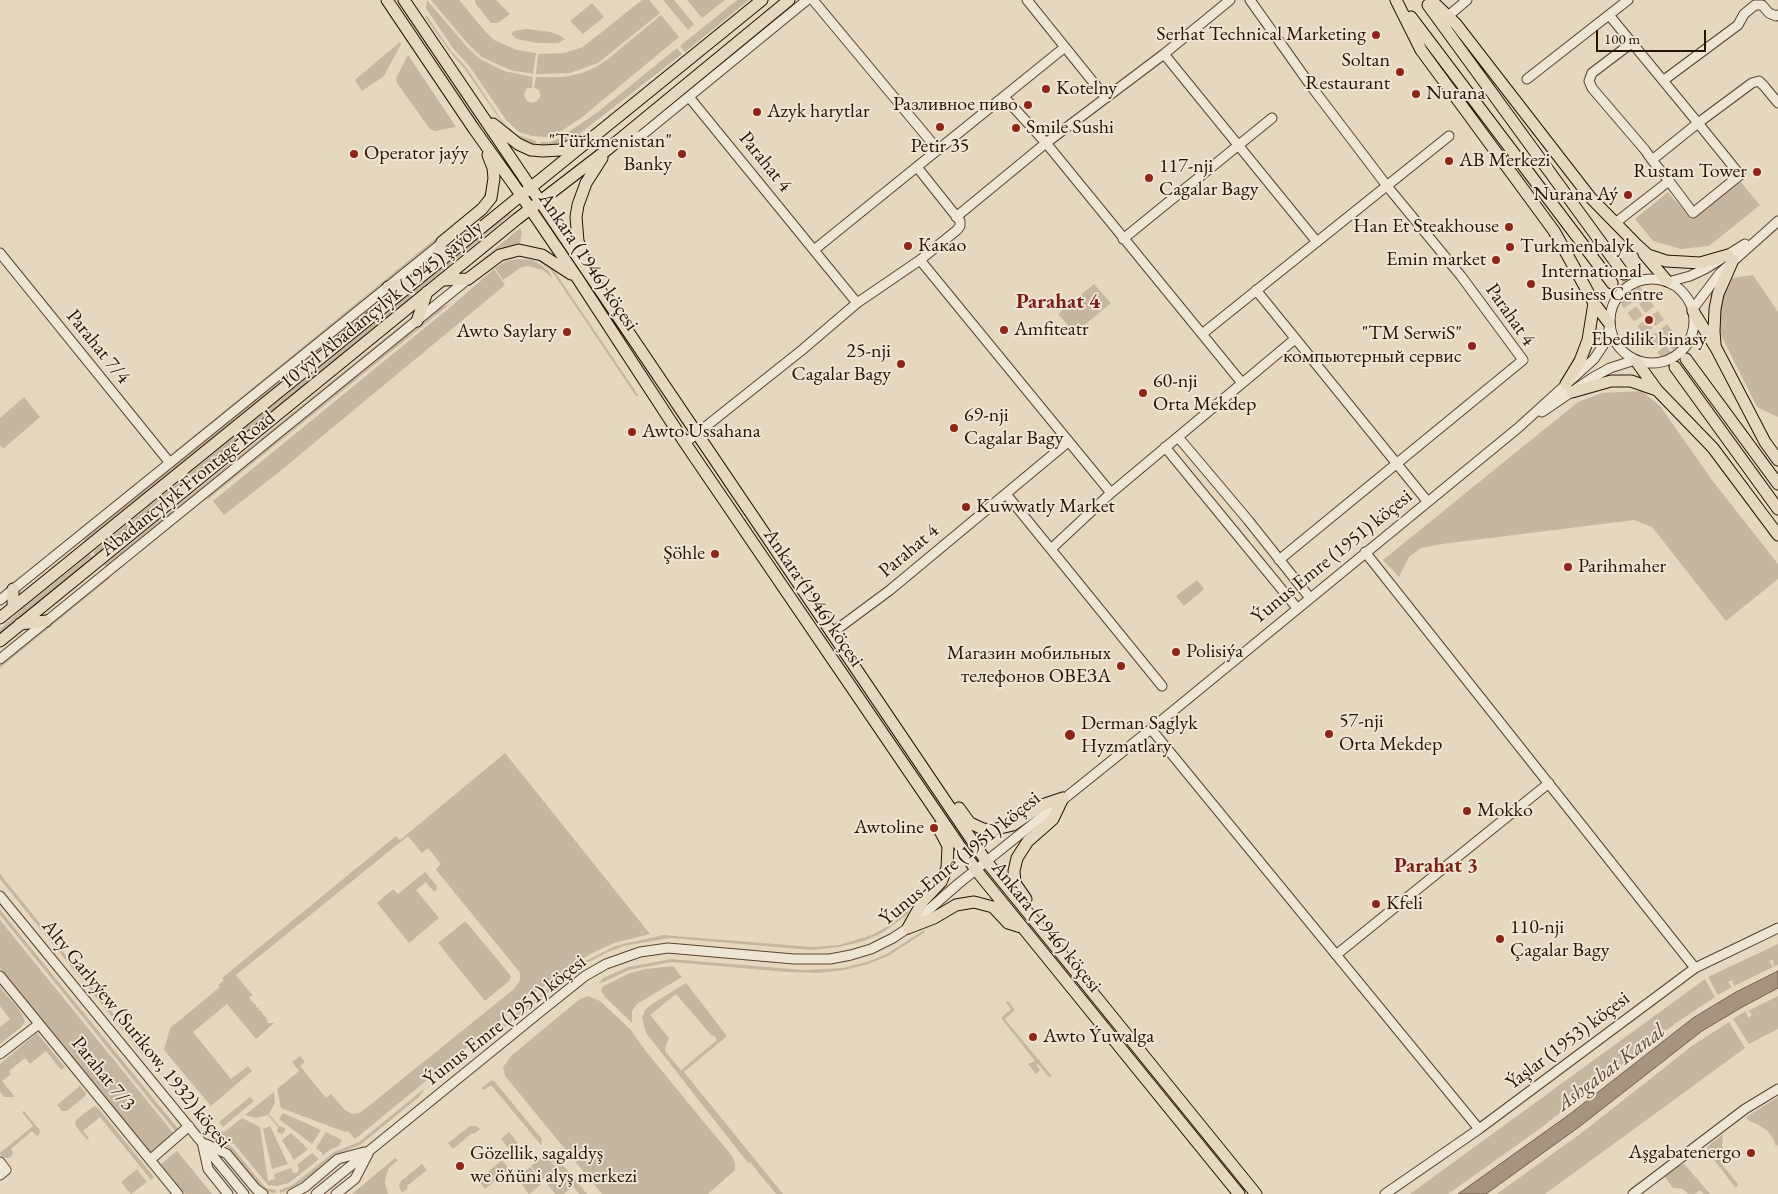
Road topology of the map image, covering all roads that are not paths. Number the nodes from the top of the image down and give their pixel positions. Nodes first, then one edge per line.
1 (387, 0) edge
2 (404, 0) edge
3 (762, 0) edge
4 (790, 0) edge
5 (807, 0) edge
6 (813, 0) edge
7 (1027, 0) edge
8 (1230, 0) edge
9 (1250, 0) edge
10 (1397, 0) edge
11 (1425, 0) edge
12 (1431, 0) edge
13 (1467, 0) edge
14 (1628, 0) edge
15 (1609, 15) junction
16 (1778, 15) edge
17 (1448, 16) junction
18 (1633, 42) junction
19 (1065, 48) junction
20 (1164, 54) junction
21 (1527, 79) dead end
22 (1664, 80) junction
23 (689, 97) junction
24 (1004, 97) junction
25 (1106, 98) junction
26 (1778, 102) edge
27 (1272, 118) dead end
28 (485, 119) junction
29 (1698, 123) junction
30 (474, 129) junction
31 (1449, 136) dead end
32 (592, 137) junction
33 (1046, 143) junction
34 (611, 146) junction
35 (1238, 146) junction
36 (938, 150) junction
37 (1652, 160) junction
38 (916, 167) junction
39 (1668, 181) junction
40 (1387, 186) junction
41 (531, 187) junction
42 (521, 195) junction
43 (541, 201) junction
44 (530, 209) junction
45 (956, 217) junction
46 (1619, 220) dead end
47 (1778, 221) edge
48 (1124, 239) junction
49 (442, 242) junction
50 (1317, 242) junction
51 (1637, 245) junction
52 (814, 250) junction
53 (0, 253) edge
54 (1730, 258) junction
55 (920, 260) junction
56 (434, 266) junction
57 (1624, 274) tunnel mouth
58 (583, 276) junction
59 (468, 279) junction
60 (443, 280) junction
61 (415, 281) junction
62 (1668, 282) junction
63 (1612, 283) tunnel mouth
64 (388, 287) junction
65 (1256, 290) junction
66 (428, 292) junction
67 (857, 303) junction
68 (1594, 303) junction
69 (1693, 310) junction
70 (417, 321) junction
71 (1610, 324) junction
72 (1202, 334) junction
73 (1295, 339) junction
74 (1716, 348) junction
75 (1686, 359) tunnel mouth
76 (1635, 360) junction
77 (1675, 367) tunnel mouth
78 (1242, 383) junction
79 (1569, 388) junction
80 (1657, 390) junction
81 (698, 433) junction
82 (1178, 437) junction
83 (1068, 442) junction
84 (685, 443) junction
85 (1165, 447) junction
86 (1778, 460) edge
87 (170, 463) junction
88 (1397, 464) junction
89 (1778, 484) edge
90 (1111, 493) junction
91 (1006, 494) junction
92 (1427, 501) junction
93 (1778, 509) edge
94 (1778, 535) edge
95 (1052, 549) junction
96 (1366, 552) junction
97 (1279, 560) junction
98 (14, 589) junction
99 (1310, 598) junction
100 (0, 600) edge
101 (13, 607) junction
102 (1297, 608) junction
103 (0, 618) edge
104 (46, 621) junction
105 (20, 624) junction
106 (832, 634) junction
107 (1, 642) edge
108 (0, 659) edge
109 (1162, 686) dead end
110 (1151, 728) junction
111 (1549, 783) junction
112 (939, 792) junction
113 (1063, 798) junction
114 (928, 800) junction
115 (986, 861) junction
116 (976, 870) junction
117 (0, 896) edge
118 (1032, 918) junction
119 (1021, 926) junction
120 (908, 928) junction
121 (1778, 928) edge
122 (1336, 955) junction
123 (1695, 968) junction
124 (0, 976) edge
125 (40, 1024) junction
126 (0, 1054) edge
127 (1778, 1089) edge
128 (190, 1126) junction
129 (1479, 1129) junction
130 (203, 1143) junction
131 (369, 1151) junction
132 (150, 1160) junction
133 (178, 1194) edge
134 (228, 1194) edge
135 (244, 1194) edge
136 (263, 1194) edge
137 (292, 1194) edge
138 (316, 1194) edge
139 (336, 1194) edge
140 (1239, 1194) edge
141 (1256, 1194) edge
142 (1385, 1194) edge
143 (1633, 1194) edge

1 - 30 main road, Ankara (1946) köçesi
2 - 28 main road, Ankara (1946) köçesi
3 - 32 main road, 10 ýyl Abadançylyk (1945) şaýoly
4 - 34 main road, 10 ýyl Abadançylyk (1945) şaýoly
5 - 23 street
6 - 36 street
7 - 19 street
8 - 20 street
9 - 40 street, Parahat 4
10 - 63 main road
10 - 68 main road
11 - 57 main road
12 - 17 main road
13 - 17 street
14 - 15 street
15 - 18 street
15 - 21 street
16 - 22 street
17 - 51 main road
18 - 22 street
18 - 37 street
19 - 24 street
19 - 25 street
20 - 25 street
20 - 35 street
22 - 29 street
23 - 34 street
23 - 52 street, Parahat 4
24 - 33 street
24 - 36 street
25 - 33 street
26 - 29 street
27 - 35 street
28 - 32 main road
28 - 41 main road, Ankara (1946) köçesi
29 - 37 street
29 - 39 street
30 - 42 main road, Ankara (1946) köçesi
30 - 49 main road
31 - 40 street
32 - 41 main road, 10 ýyl Abadançylyk (1945) şaýoly
33 - 45 street
33 - 48 street
34 - 43 main road, 10 ýyl Abadançylyk (1945) şaýoly
34 - 58 main road
35 - 48 street
35 - 50 street
36 - 38 street
37 - 39 street
38 - 45 street
38 - 52 street
39 - 46 street
40 - 50 street
40 - 88 street, Parahat 4
41 - 42 main road, 10 ýyl Abadançylyk (1945) şaýoly
41 - 43 main road, Ankara (1946) köçesi
42 - 44 main road, Ankara (1946) köçesi
42 - 56 main road, 10 ýyl Abadançylyk (1945) şaýoly
43 - 44 main road, 10 ýyl Abadançylyk (1945) şaýoly
43 - 58 main road, Ankara (1946) köçesi
44 - 58 main road, Ankara (1946) köçesi
44 - 60 main road, 10 ýyl Abadançylyk (1945) şaýoly
45 - 55 street
47 - 54 street
48 - 72 street
49 - 56 main road
49 - 64 street, Abadancylyk Frontage Road
50 - 65 street
51 - 54 main road
51 - 62 main road
52 - 67 street, Parahat 4
53 - 87 street, Parahat 7/4
54 - 62 street
54 - 69 street
54 - 74 main road
55 - 67 street
55 - 83 street
56 - 61 main road, 10 ýyl Abadançylyk (1945) şaýoly
58 - 59 main road
58 - 81 main road, Ankara (1946) köçesi
58 - 84 main road, Ankara (1946) köçesi
59 - 60 main road
59 - 70 street, Abadancylyk Frontage Road
60 - 66 main road, 10 ýyl Abadançylyk (1945) şaýoly
61 - 64 main road
61 - 101 main road, 10 ýyl Abadançylyk (1945) şaýoly
62 - 69 street
62 - 71 street
64 - 87 street, Abadancylyk Frontage Road
65 - 72 street
65 - 73 street
66 - 70 main road
66 - 105 main road, 10 ýyl Abadançylyk (1945) şaýoly
67 - 81 street
68 - 71 main road
68 - 79 main road
69 - 74 main road
69 - 76 street
70 - 104 street, Abadancylyk Frontage Road
71 - 76 street
71 - 79 street, Ýunus Emre (1951) köçesi
72 - 78 street
73 - 78 street
73 - 88 street
74 - 86 main road
75 - 89 main road
76 - 79 street, Ýunus Emre (1951) köçesi
76 - 80 main road
77 - 93 main road
78 - 82 street
79 - 80 main road
79 - 92 street, Ýunus Emre (1951) köçesi
80 - 94 main road
81 - 84 street
81 - 106 main road, Ankara (1946) köçesi
82 - 85 street
82 - 97 street
83 - 90 street
83 - 91 street, Parahat 4
84 - 114 main road, Ankara (1946) köçesi
85 - 90 street
85 - 102 street
87 - 98 street, Abadancylyk Frontage Road
88 - 92 street
88 - 97 street
90 - 95 street
91 - 95 street
91 - 106 street, Parahat 4
92 - 96 street, Ýunus Emre (1951) köçesi
95 - 109 street
96 - 99 street, Ýunus Emre (1951) köçesi
96 - 111 street
97 - 99 street
98 - 100 street, Abadancylyk Frontage Road
98 - 101 main road
99 - 102 street, Ýunus Emre (1951) köçesi
101 - 103 main road, 10 ýyl Abadançylyk (1945) şaýoly
102 - 110 street, Ýunus Emre (1951) köçesi
104 - 105 main road
104 - 108 street, Abadancylyk Frontage Road
105 - 107 main road, 10 ýyl Abadançylyk (1945) şaýoly
106 - 112 main road, Ankara (1946) köçesi
110 - 113 street, Ýunus Emre (1951) köçesi
110 - 122 street
111 - 122 street
111 - 123 street
112 - 113 main road
112 - 115 main road, Ankara (1946) köçesi
113 - 115 street, Ýunus Emre (1951) köçesi
113 - 118 main road
114 - 116 main road, Ankara (1946) köçesi
114 - 120 main road
115 - 116 street, Ýunus Emre (1951) köçesi
115 - 118 main road, Ankara (1946) köçesi
116 - 119 main road, Ankara (1946) köçesi
116 - 120 street, Ýunus Emre (1951) köçesi
117 - 128 street, Alty Garlyýew (Surikow, 1932) köçesi
118 - 141 main road, Ankara (1946) köçesi
119 - 120 main road
119 - 140 main road, Ankara (1946) köçesi
120 - 131 street, Ýunus Emre (1951) köçesi
121 - 123 street, Ýaşlar (1953) köçesi
122 - 129 street
123 - 129 street, Ýaşlar (1953) köçesi
124 - 125 street, Parahat 7/3
125 - 126 street
125 - 132 street, Parahat 7/3
127 - 143 street
128 - 130 street, Alty Garlyýew (Surikow, 1932) köçesi
128 - 132 street
129 - 142 street, Ýaşlar (1953) köçesi
130 - 134 street
130 - 135 street, Alty Garlyýew (Surikow, 1932) köçesi
130 - 136 street
131 - 137 street
131 - 138 street, Ýunus Emre (1951) köçesi
131 - 139 street
132 - 133 street, Parahat 7/3

